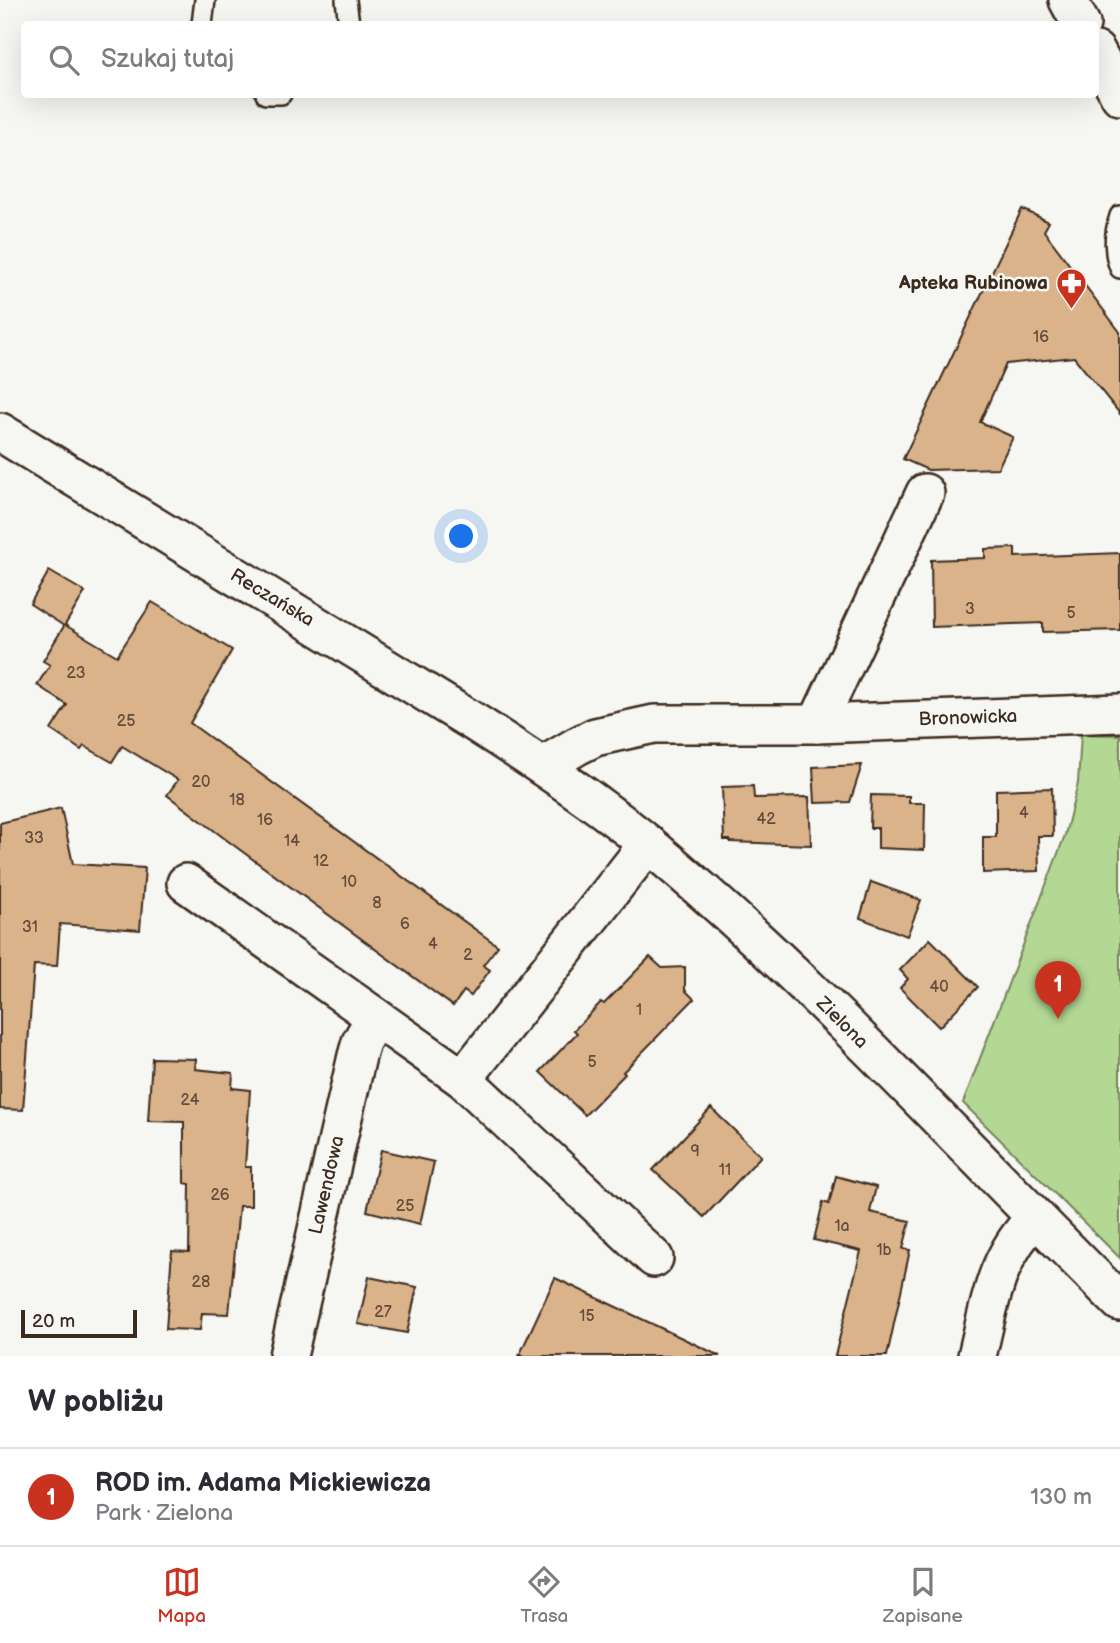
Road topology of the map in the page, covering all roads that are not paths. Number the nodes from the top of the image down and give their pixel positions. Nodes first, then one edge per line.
1 (205, 0) edge
2 (346, 0) edge
3 (1068, 0) edge
4 (202, 21) edge
5 (349, 21) edge
6 (1079, 21) edge
7 (1099, 57) edge
8 (1120, 96) edge
9 (1120, 215) edge
10 (1120, 268) edge
11 (0, 432) edge
12 (925, 493) dead end
13 (1120, 713) edge
14 (817, 724) junction
15 (543, 766) junction
16 (648, 844) junction
17 (186, 883) dead end
18 (376, 1017) junction
19 (463, 1079) junction
20 (1035, 1218) junction
21 (654, 1258) dead end
22 (1120, 1302) edge
23 (288, 1356) edge
24 (977, 1356) edge

1 - 4 lane
2 - 5 lane
3 - 6 street
7 - 8 street
9 - 10 lane
11 - 15 street, Reczańska
12 - 14 street
13 - 14 street, Bronowicka
14 - 15 street, Bronowicka
15 - 16 street, Zielona
16 - 19 street
16 - 20 street, Zielona
17 - 18 street
18 - 19 street
18 - 23 street, Lawendowa
19 - 21 street
20 - 22 street, Zielona
20 - 24 street

